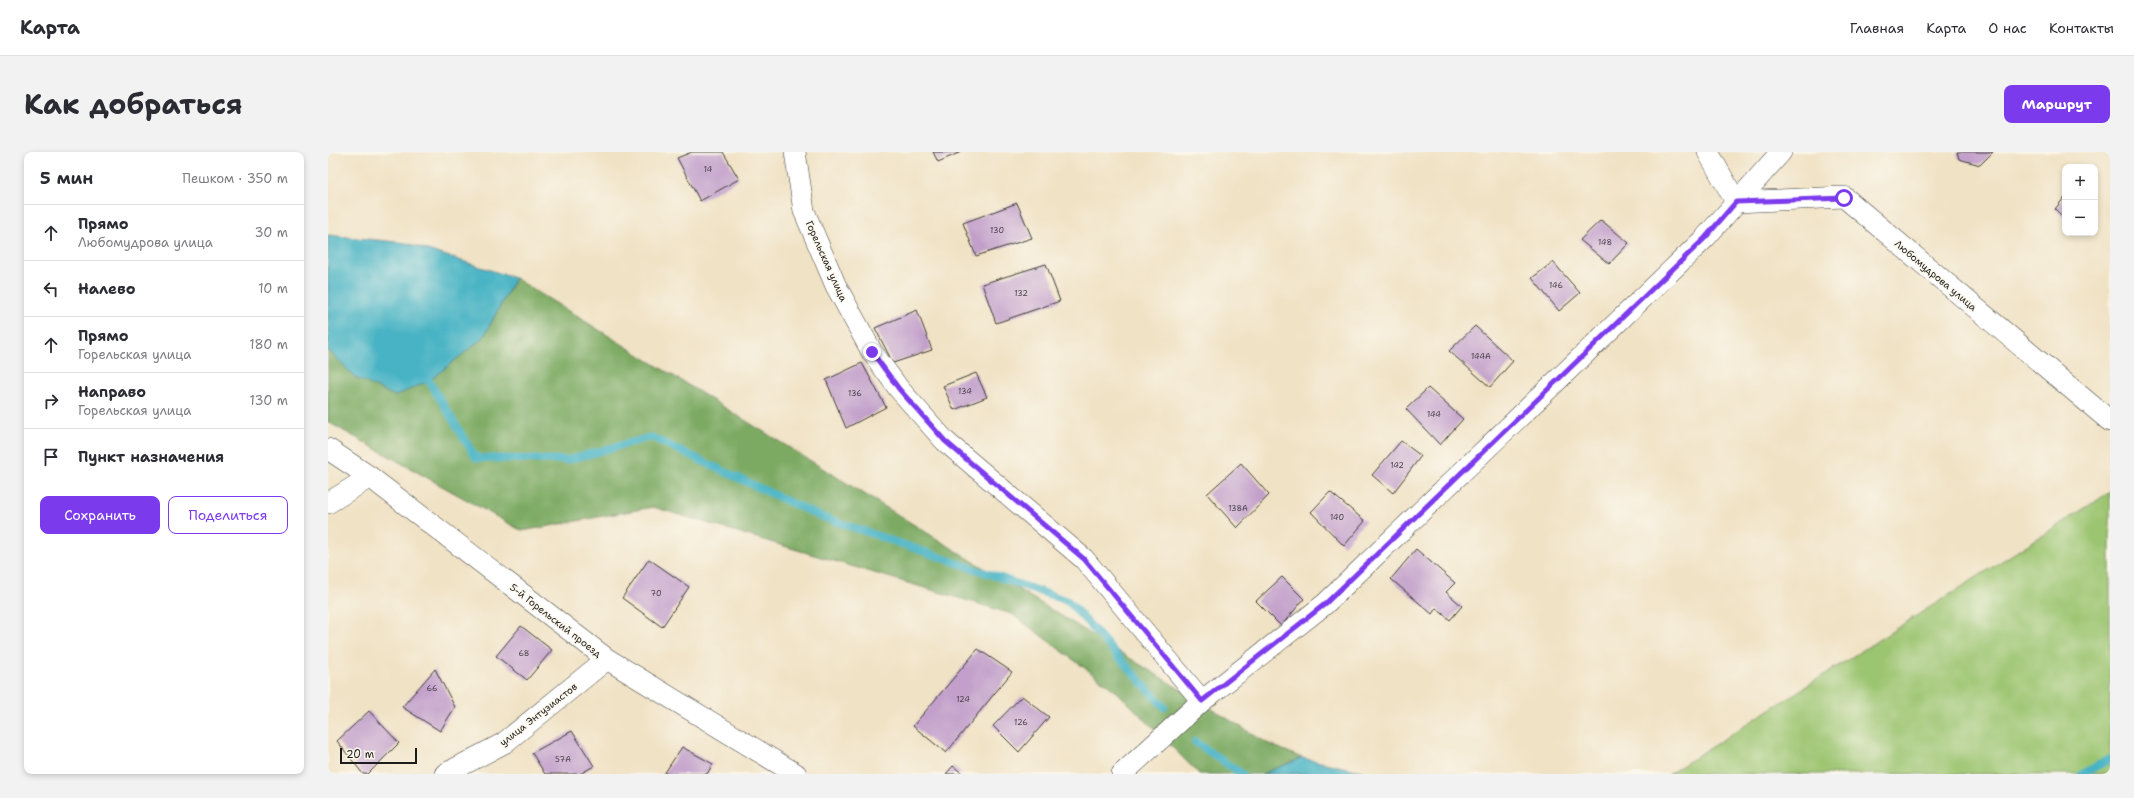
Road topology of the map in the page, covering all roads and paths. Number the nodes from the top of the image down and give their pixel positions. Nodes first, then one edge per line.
1 (795, 152) edge
2 (1708, 152) edge
3 (1781, 152) edge
4 (1736, 202) junction
5 (2110, 421) edge
6 (328, 449) edge
7 (370, 477) junction
8 (328, 503) edge
9 (607, 659) junction
10 (1202, 701) junction
11 (444, 774) edge
12 (796, 774) edge
13 (1122, 774) edge

1 - 10 street, Горельская улица
2 - 4 street
3 - 4 street
4 - 5 street, Любомудрова улица
4 - 10 street
6 - 7 street, 5-й Горельский проезд
7 - 8 street
7 - 9 street, 5-й Горельский проезд
9 - 11 street, улица Энтузиастов
9 - 12 street, 5-й Горельский проезд
10 - 13 street

